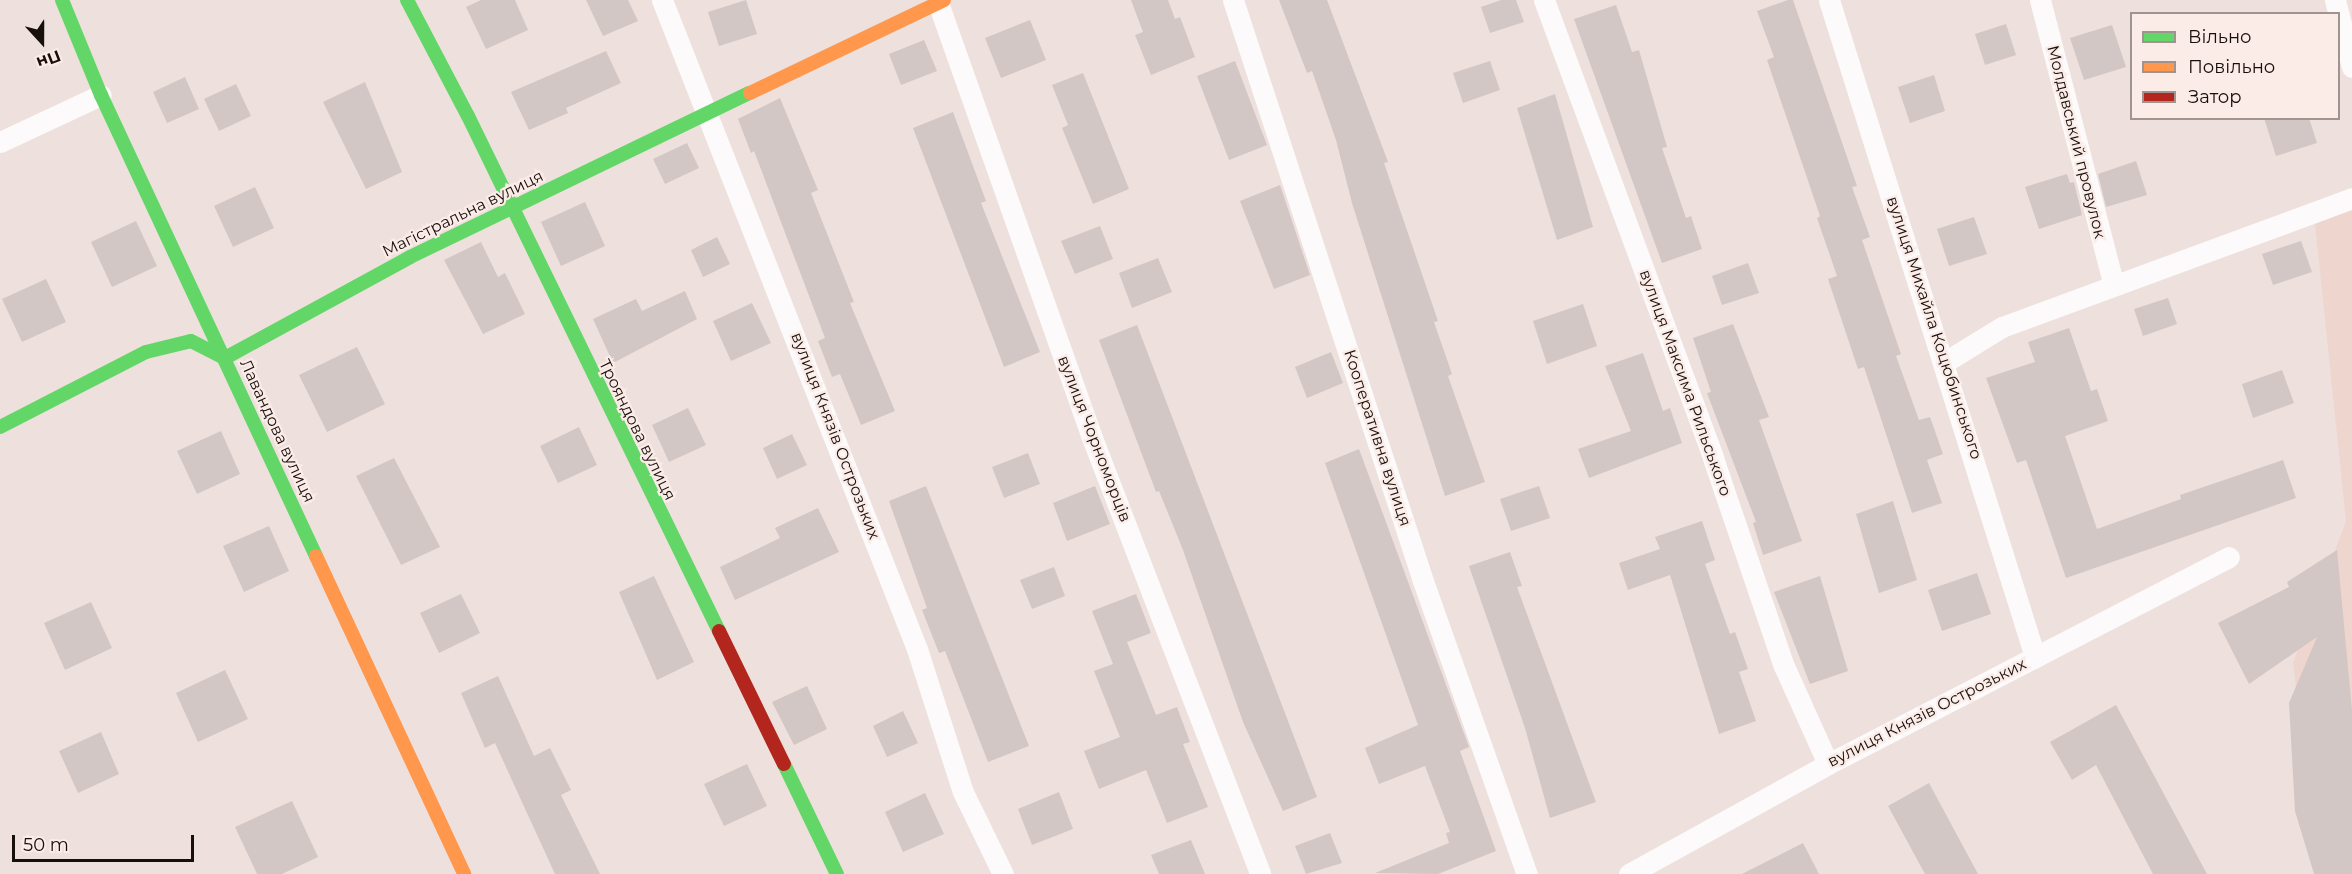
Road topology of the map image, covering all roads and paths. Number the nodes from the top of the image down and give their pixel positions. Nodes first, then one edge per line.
1 (63, 0) edge
2 (407, 0) edge
3 (662, 0) edge
4 (1233, 0) edge
5 (1544, 0) edge
6 (1829, 0) edge
7 (2040, 0) edge
8 (940, 1) edge
9 (2340, 20) edge
10 (2352, 67) edge
11 (101, 95) junction
12 (704, 115) junction
13 (0, 141) edge
14 (2352, 198) edge
15 (510, 208) junction
16 (2113, 283) junction
17 (225, 358) junction
18 (1945, 362) junction
19 (0, 427) edge
20 (2229, 557) dead end
21 (2035, 657) junction
22 (1828, 764) junction
23 (464, 874) edge
24 (837, 874) edge
25 (1003, 874) edge
26 (1260, 874) edge
27 (1527, 874) edge
28 (1629, 874) edge

1 - 11 street, Лавандова вулиця
2 - 15 street, Трояндова вулиця
3 - 12 street, вулиця Князів Острозьких
4 - 27 street, Кооперативна вулиця
5 - 22 street, вулиця Максима Рильського
6 - 18 street, вулиця Михайла Коцюбинського
7 - 16 street, Молдавський провулок
8 - 12 street, Магістральна вулиця
8 - 26 street, вулиця Чорноморців
9 - 10 street
11 - 13 street
11 - 17 street, Лавандова вулиця
12 - 15 street, Магістральна вулиця
12 - 25 street, вулиця Князів Острозьких
14 - 16 street
15 - 17 street, Магістральна вулиця
15 - 24 street, Трояндова вулиця
16 - 18 street
17 - 19 street
17 - 23 street, Лавандова вулиця
18 - 21 street, вулиця Михайла Коцюбинського
20 - 21 street, вулиця Князів Острозьких
21 - 22 street, вулиця Князів Острозьких
22 - 28 street, вулиця Князів Острозьких

